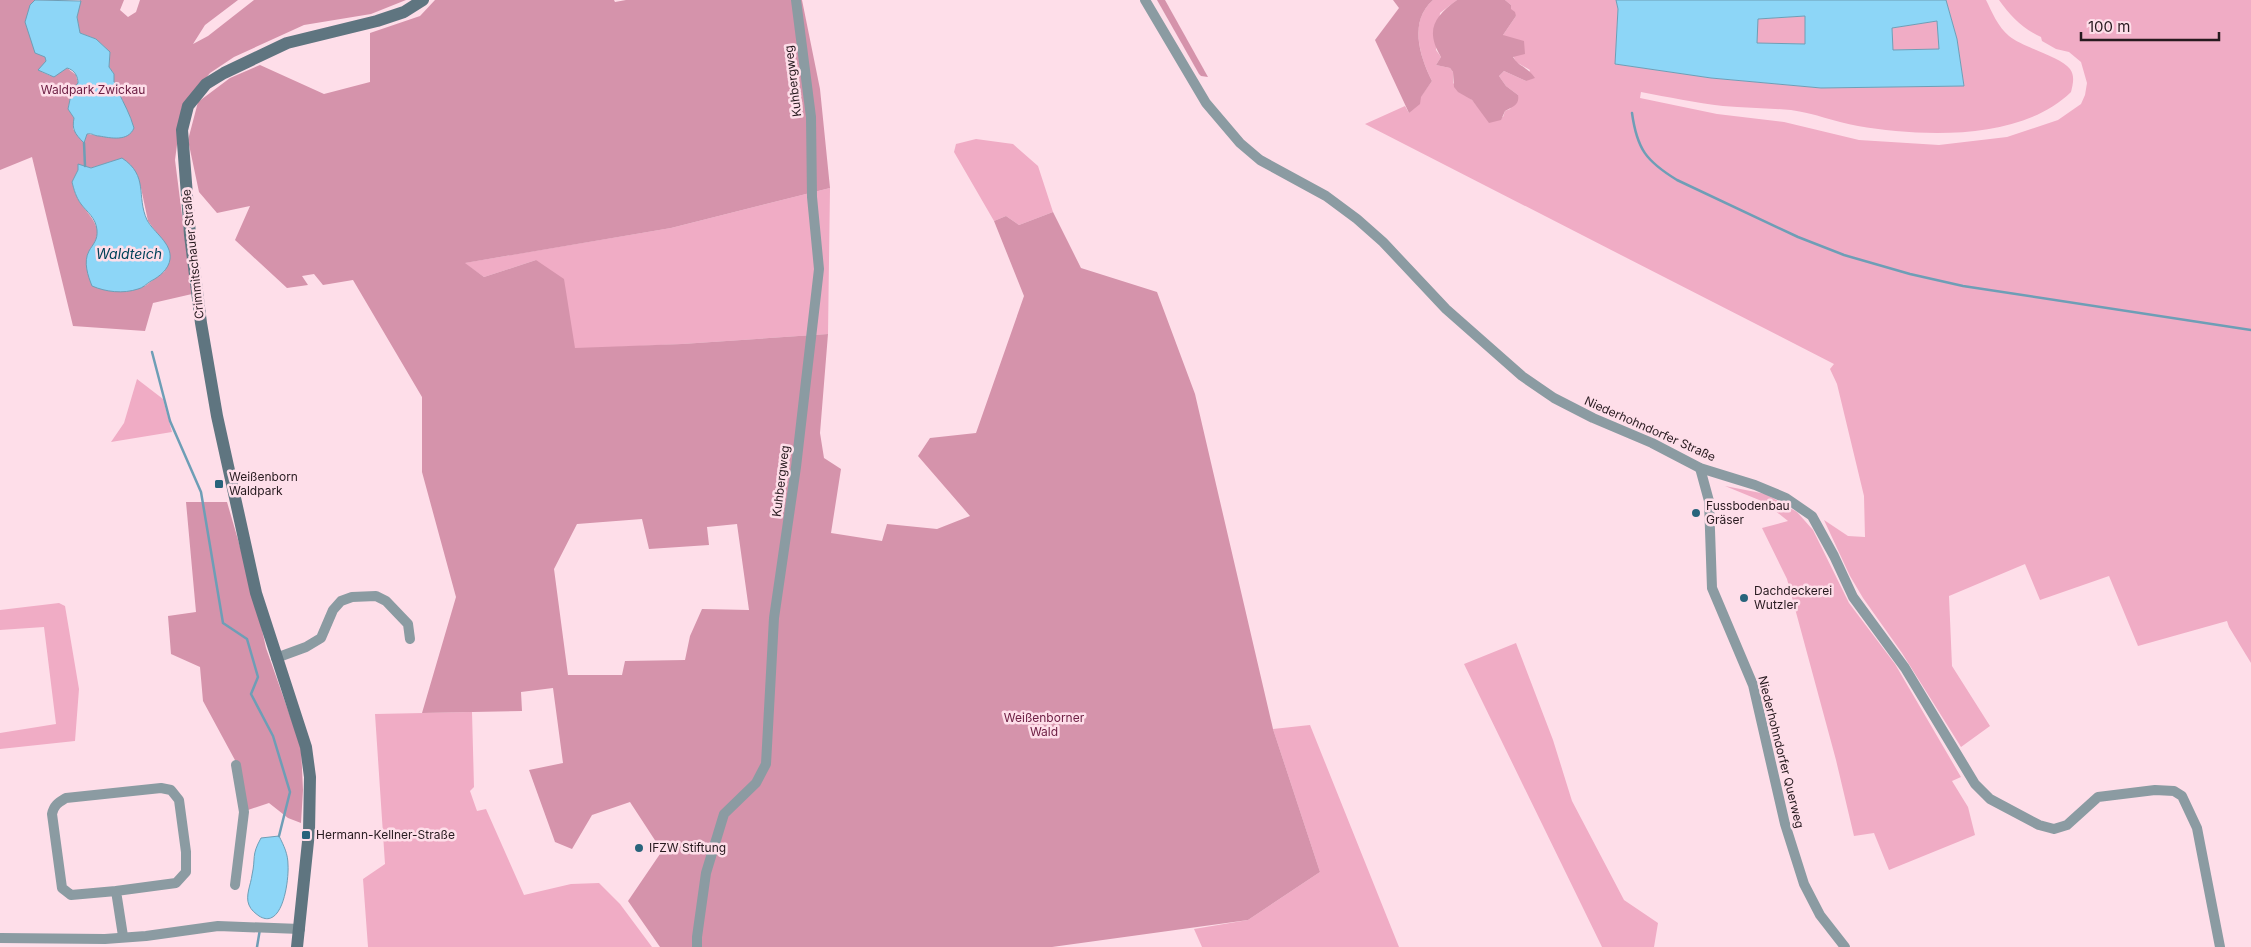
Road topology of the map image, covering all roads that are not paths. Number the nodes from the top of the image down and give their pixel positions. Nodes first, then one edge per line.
1 (423, 0) edge
2 (796, 0) edge
3 (1145, 0) edge
4 (1700, 468) junction
5 (410, 639) dead end
6 (276, 658) junction
7 (236, 765) dead end
8 (235, 885) dead end
9 (116, 891) junction
10 (300, 930) junction
11 (123, 936) junction
12 (0, 938) edge
13 (297, 947) edge
14 (697, 947) edge
15 (1845, 947) edge
16 (2220, 947) edge

1 - 6 main road, Crimmitschauer Straße
2 - 14 street, Kuhbergweg
3 - 4 street, Niederhohndorfer Straße
4 - 15 street, Niederhohndorfer Querweg
4 - 16 street, Niederhohndorfer Straße
5 - 6 street
6 - 10 main road, Crimmitschauer Straße
7 - 8 street
9 - 9 street
9 - 11 street
10 - 11 street
10 - 13 main road, Crimmitschauer Straße
11 - 12 street

